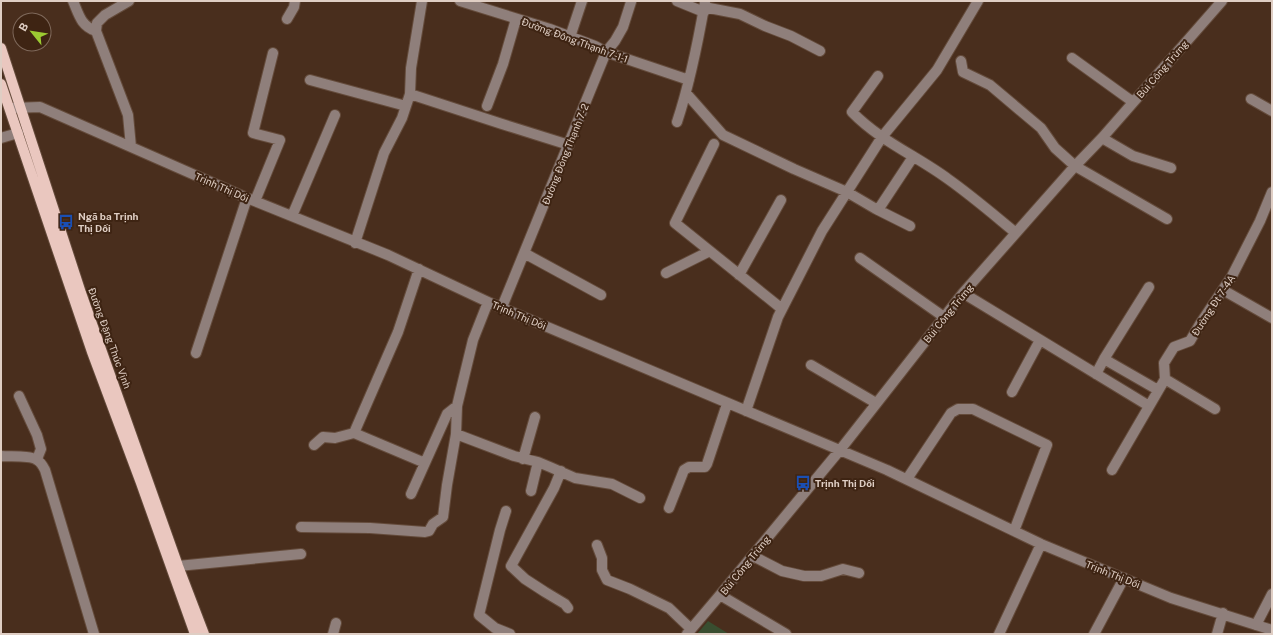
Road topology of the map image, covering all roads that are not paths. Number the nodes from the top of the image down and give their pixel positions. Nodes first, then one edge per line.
1 (73, 1) edge
2 (129, 1) edge
3 (295, 1) edge
4 (422, 1) edge
5 (460, 1) edge
6 (582, 1) edge
7 (677, 1) edge
8 (978, 1) edge
9 (1222, 1) edge
10 (631, 2) edge
11 (705, 7) edge
12 (287, 19) dead end
13 (516, 19) junction
14 (96, 31) junction
15 (570, 37) junction
16 (1, 48) edge
17 (820, 51) dead end
18 (606, 52) junction
19 (273, 53) dead end
20 (1072, 58) dead end
21 (961, 61) dead end
22 (878, 76) dead end
23 (310, 80) dead end
24 (689, 80) junction
25 (1, 84) edge
26 (686, 93) junction
27 (410, 94) junction
28 (1250, 99) dead end
29 (1133, 102) junction
30 (406, 106) junction
31 (486, 106) dead end
32 (21, 107) junction
33 (10, 108) junction
34 (1272, 111) edge
35 (335, 115) dead end
36 (677, 122) dead end
37 (18, 133) junction
38 (882, 137) junction
39 (1, 138) edge
40 (1102, 138) junction
41 (714, 144) dead end
42 (569, 145) junction
43 (131, 147) junction
44 (913, 157) junction
45 (1075, 166) junction
46 (1171, 168) dead end
47 (847, 192) junction
48 (1272, 192) edge
49 (251, 200) junction
50 (781, 200) dead end
51 (878, 210) junction
52 (292, 216) junction
53 (1167, 219) dead end
54 (910, 226) dead end
55 (1016, 233) junction
56 (356, 243) junction
57 (710, 251) junction
58 (524, 253) junction
59 (860, 258) dead end
60 (419, 270) junction
61 (666, 273) dead end
62 (739, 275) junction
63 (1149, 287) dead end
64 (1223, 290) junction
65 (963, 293) junction
66 (601, 295) dead end
67 (488, 302) junction
68 (502, 308) junction
69 (782, 309) junction
70 (944, 317) junction
71 (1272, 318) edge
72 (1040, 340) junction
73 (196, 353) dead end
74 (1104, 359) junction
75 (812, 365) dead end
76 (1096, 374) junction
77 (1165, 380) junction
78 (1158, 390) junction
79 (1012, 392) dead end
80 (19, 396) dead end
81 (876, 403) junction
82 (727, 404) junction
83 (457, 406) junction
84 (1149, 406) junction
85 (1215, 409) dead end
86 (746, 410) junction
87 (535, 417) dead end
88 (354, 433) junction
89 (456, 434) junction
90 (314, 445) dead end
91 (840, 450) junction
92 (1, 456) edge
93 (37, 459) junction
94 (523, 459) junction
95 (538, 462) junction
96 (425, 463) junction
97 (1112, 470) dead end
98 (561, 471) junction
99 (907, 479) junction
100 (531, 491) dead end
101 (411, 494) dead end
102 (640, 498) dead end
103 (669, 508) dead end
104 (506, 511) dead end
105 (301, 527) dead end
106 (1014, 531) junction
107 (1041, 544) junction
108 (597, 545) dead end
109 (301, 554) dead end
110 (753, 556) junction
111 (178, 566) junction
112 (859, 573) dead end
113 (1124, 578) junction
114 (1272, 594) edge
115 (720, 595) junction
116 (568, 608) dead end
117 (1223, 613) junction
118 (336, 623) dead end
119 (1256, 625) junction
120 (1272, 630) edge
121 (689, 632) edge
122 (94, 634) edge
123 (195, 634) edge
124 (204, 634) edge
125 (333, 634) edge
126 (510, 634) edge
127 (786, 634) edge
128 (999, 634) edge
129 (1094, 634) edge
130 (1217, 634) edge

1 - 14 street
2 - 14 street
3 - 12 street
4 - 27 street
5 - 13 street, Đường Đông Thạnh 7-1-1
6 - 15 street
7 - 11 street
8 - 38 street
9 - 29 street, Bùi Công Trừng
10 - 18 street, Đường Đông Thạnh 7-2
11 - 17 street
11 - 24 street
13 - 15 street, Đường Đông Thạnh 7-1-1
13 - 31 street
14 - 43 street
15 - 18 street, Đường Đông Thạnh 7-1-1
16 - 32 main road, Đường Đặng Thúc Vịnh
18 - 24 street, Đường Đông Thạnh 7-1-1
18 - 42 street, Đường Đông Thạnh 7-2
19 - 49 street
20 - 29 street
21 - 45 street
22 - 38 street
23 - 30 street
24 - 26 street
25 - 33 main road, Đường Đặng Thúc Vịnh
26 - 36 street
26 - 47 street
27 - 30 street
27 - 42 street
28 - 34 street
29 - 40 street, Bùi Công Trừng
30 - 56 street
32 - 33 street, Trịnh Thị Dối
32 - 43 street, Trịnh Thị Dối
32 - 111 main road, Đường Đặng Thúc Vịnh
33 - 37 main road, Đường Đặng Thúc Vịnh
35 - 52 street
37 - 39 street
37 - 123 main road, Đường Đặng Thúc Vịnh
38 - 44 street
38 - 47 street
40 - 45 street, Bùi Công Trừng
40 - 46 street
41 - 57 street
42 - 58 street, Đường Đông Thạnh 7-2
43 - 49 street, Trịnh Thị Dối
44 - 51 street
44 - 55 street
45 - 53 street
45 - 55 street, Bùi Công Trừng
47 - 51 street
47 - 69 street
48 - 64 street, Đường Đt 7-4A
49 - 52 street, Trịnh Thị Dối
49 - 73 street
50 - 62 street
51 - 54 street
52 - 56 street, Trịnh Thị Dối
55 - 65 street, Bùi Công Trừng
56 - 60 street, Trịnh Thị Dối
57 - 61 street
57 - 62 street
58 - 66 street
58 - 68 street, Đường Đông Thạnh 7-2
59 - 70 street
60 - 67 street, Trịnh Thị Dối
60 - 88 street
62 - 69 street
63 - 74 street
64 - 71 street
64 - 77 street, Đường Đt 7-4A
65 - 70 street, Bùi Công Trừng
65 - 72 street
67 - 68 street, Trịnh Thị Dối
67 - 83 street
68 - 82 street, Trịnh Thị Dối
69 - 86 street
70 - 81 street, Bùi Công Trừng
72 - 76 street
72 - 79 street
74 - 76 street
74 - 78 street
75 - 81 street
76 - 84 street
77 - 78 street
77 - 85 street
78 - 84 street
80 - 93 street
81 - 91 street, Bùi Công Trừng
82 - 86 street, Trịnh Thị Dối
82 - 103 street
83 - 89 street
83 - 96 street
84 - 97 street
86 - 91 street, Trịnh Thị Dối
87 - 94 street
88 - 90 street
88 - 96 street
89 - 94 street
89 - 105 street
91 - 99 street, Trịnh Thị Dối
91 - 110 street, Bùi Công Trừng
92 - 93 street
93 - 122 street
94 - 95 street
95 - 98 street
95 - 100 street
96 - 101 street
98 - 102 street
98 - 116 street
99 - 106 street, Trịnh Thị Dối
99 - 106 street
104 - 126 street
106 - 107 street, Trịnh Thị Dối
107 - 113 street, Trịnh Thị Dối
107 - 128 street
108 - 121 street
109 - 111 street
110 - 112 street
110 - 115 street, Bùi Công Trừng
111 - 124 main road, Đường Đặng Thúc Vịnh
113 - 117 street, Trịnh Thị Dối
113 - 129 street
114 - 119 street
115 - 121 street, Bùi Công Trừng
115 - 127 street
117 - 119 street, Trịnh Thị Dối
117 - 130 street
118 - 125 street
119 - 120 street, Trịnh Thị Dối

